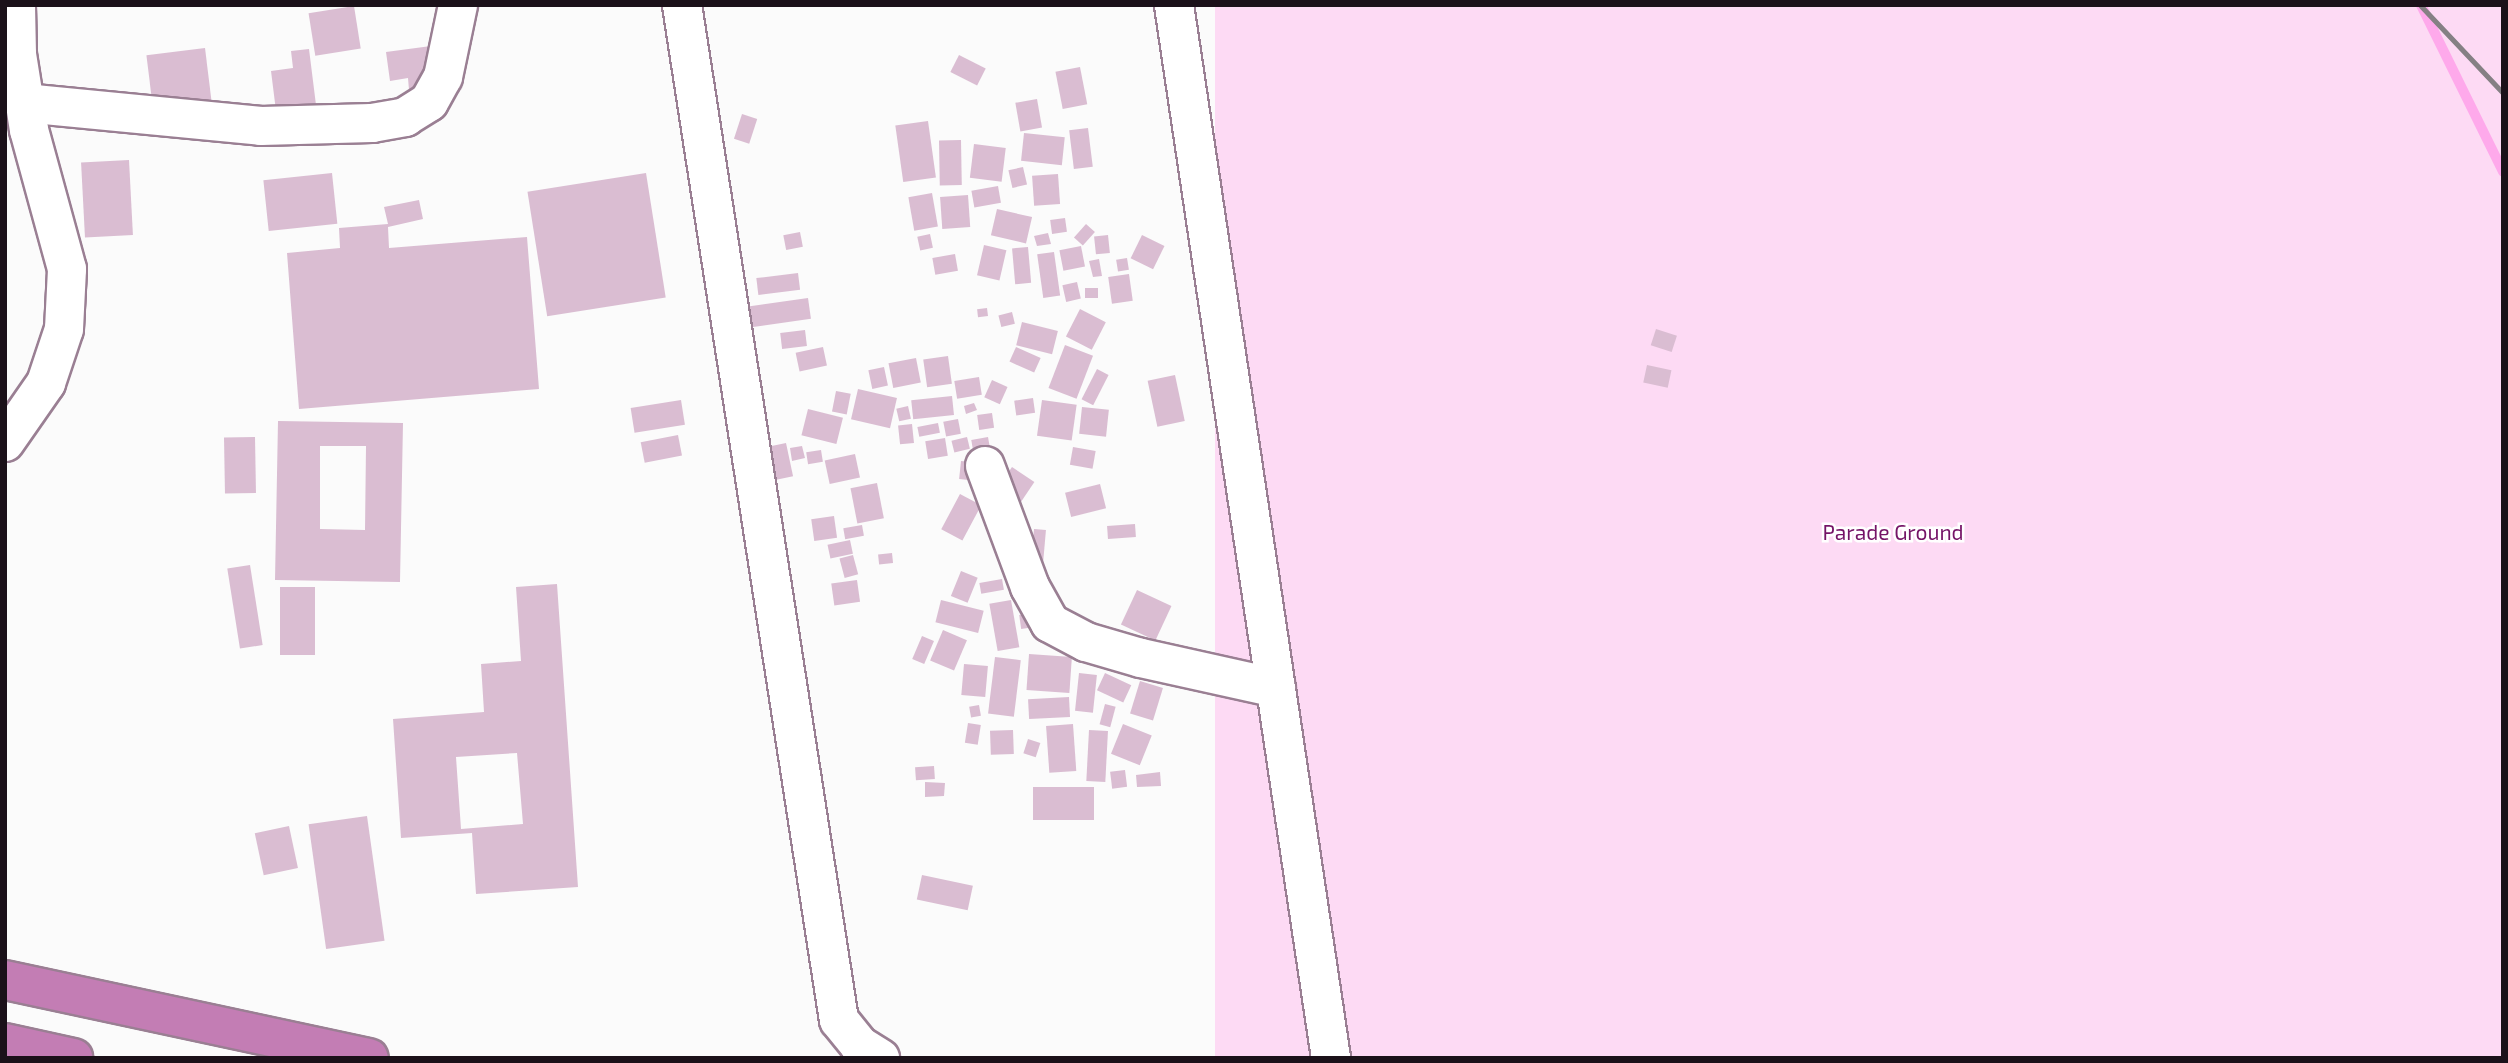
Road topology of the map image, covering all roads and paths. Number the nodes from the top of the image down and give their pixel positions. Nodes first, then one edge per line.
1 (16, 5) edge
2 (458, 5) edge
3 (682, 5) edge
4 (1174, 5) edge
5 (16, 81) edge
6 (5, 442) edge
7 (985, 466) dead end
8 (1276, 688) junction
9 (5, 980) edge
10 (5, 1043) edge
11 (73, 1058) edge
12 (369, 1058) edge
13 (880, 1058) edge
14 (1331, 1058) edge

1 - 5 street
2 - 5 street
3 - 13 street
4 - 8 street
5 - 6 street
7 - 8 street
8 - 14 street
9 - 12 highway
10 - 11 highway

